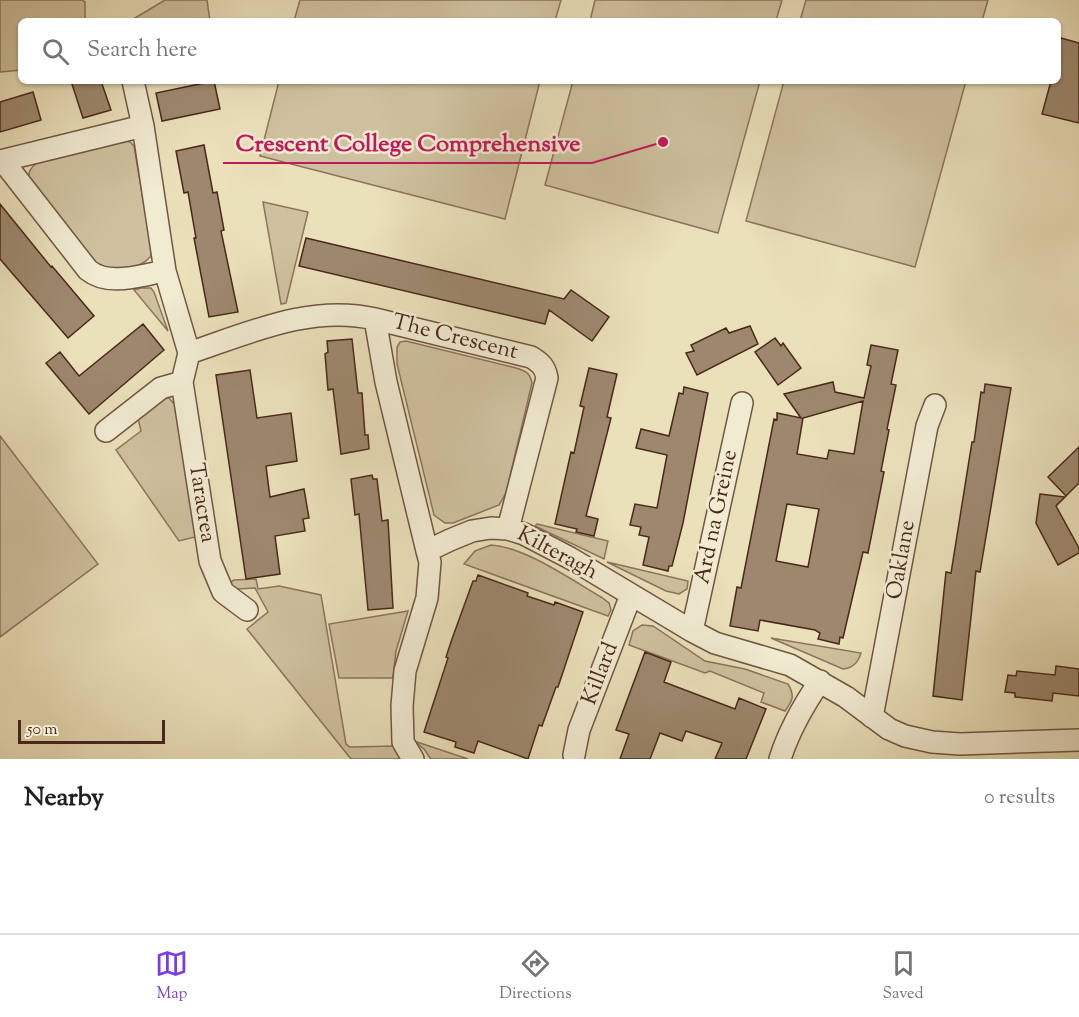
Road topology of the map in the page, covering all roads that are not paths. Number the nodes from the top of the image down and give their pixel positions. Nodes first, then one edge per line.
1 (134, 84) edge
2 (144, 126) junction
3 (2, 161) edge
4 (165, 271) junction
5 (375, 319) junction
6 (189, 353) junction
7 (182, 382) junction
8 (742, 403) dead end
9 (935, 405) dead end
10 (106, 431) dead end
11 (508, 528) junction
12 (427, 551) junction
13 (631, 595) junction
14 (247, 610) dead end
15 (692, 631) junction
16 (820, 681) junction
17 (872, 717) junction
18 (1079, 740) edge
19 (574, 755) dead end
20 (413, 759) edge
21 (780, 759) edge

1 - 2 street, Taracrea
2 - 3 street
2 - 4 street, Taracrea
3 - 4 street
4 - 6 street, Taracrea
5 - 6 street
5 - 11 street, The Crescent
5 - 12 street
6 - 7 street, Taracrea
7 - 10 street
7 - 14 street, Taracrea
8 - 15 street, Ard na Greine
9 - 17 street, Oaklane
11 - 12 street, Kilteragh
11 - 13 street, Kilteragh
12 - 20 street
13 - 15 street, Kilteragh
13 - 19 street, Killard
15 - 16 street, Kilteragh
16 - 17 street, Kilteragh
16 - 21 street
17 - 18 street, Kilteragh

